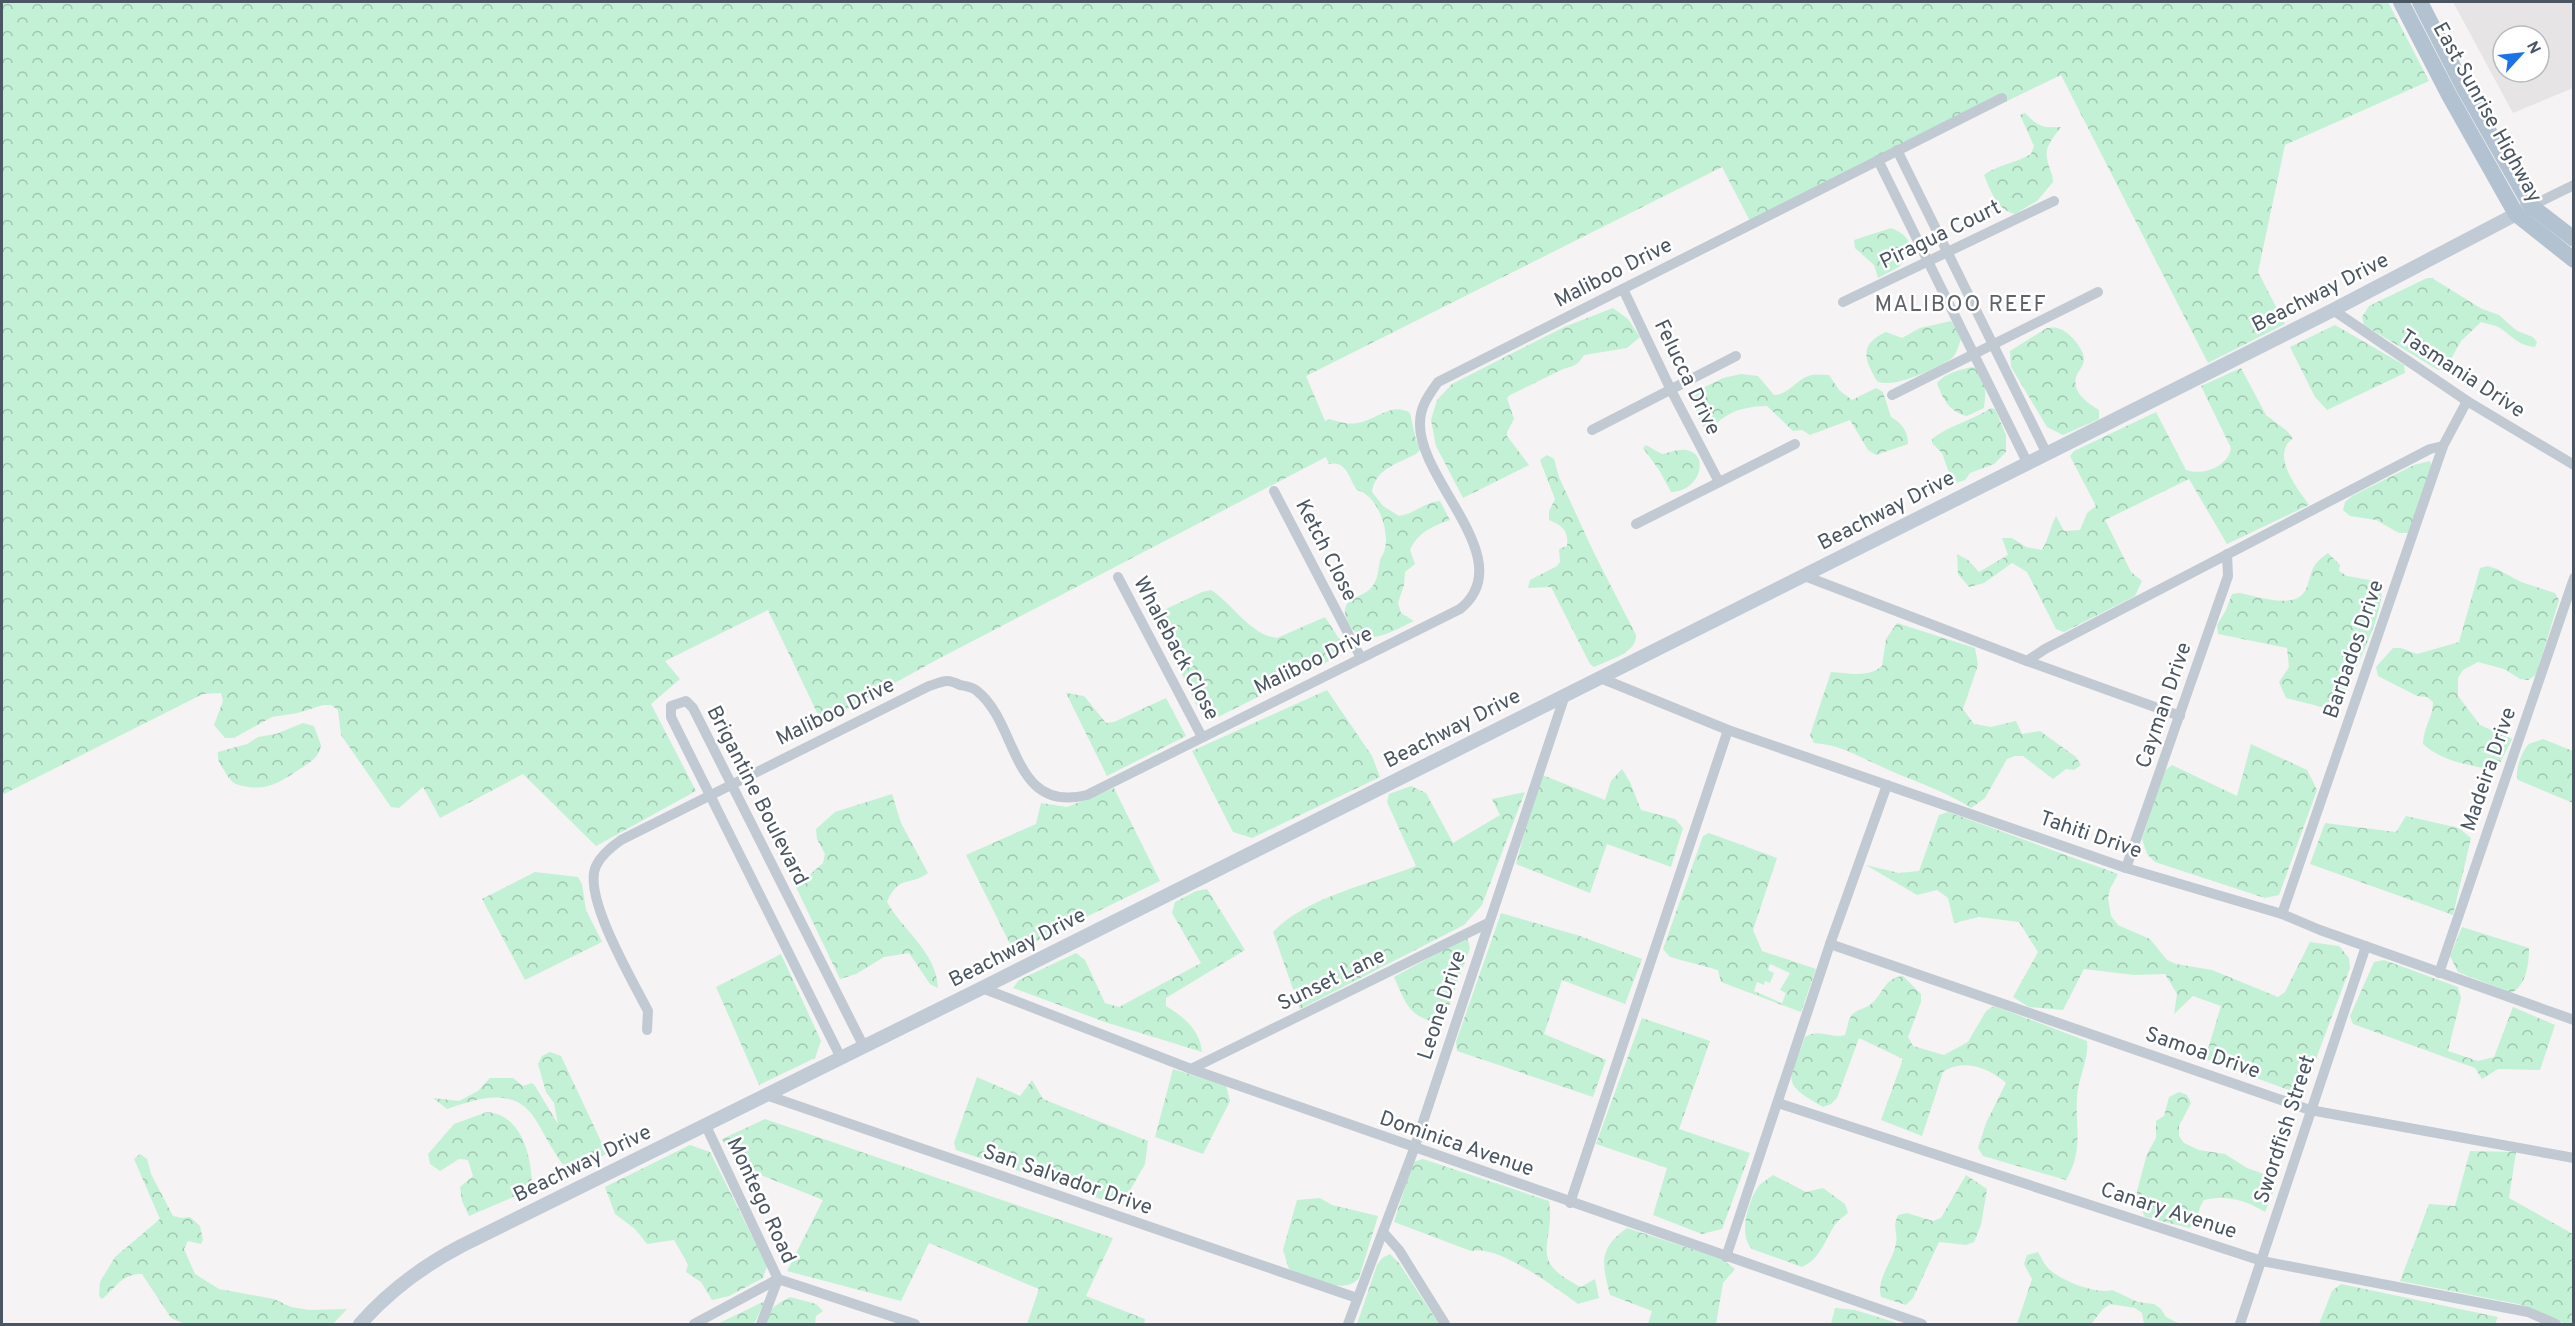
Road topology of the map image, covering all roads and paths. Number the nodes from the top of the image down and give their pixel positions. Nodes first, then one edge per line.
1 (2401, 2) edge
2 (2420, 2) edge
3 (2002, 98) dead end
4 (1897, 150) junction
5 (1878, 160) junction
6 (2574, 185) edge
7 (2054, 201) dead end
8 (2531, 206) junction
9 (2516, 214) junction
10 (2574, 239) edge
11 (1947, 252) junction
12 (2574, 260) edge
13 (1928, 262) junction
14 (1623, 289) junction
15 (2097, 292) dead end
16 (1843, 302) dead end
17 (2333, 310) junction
18 (1993, 344) junction
19 (1974, 354) junction
20 (1736, 356) dead end
21 (1671, 390) junction
22 (1892, 395) dead end
23 (2467, 401) junction
24 (1592, 430) dead end
25 (1795, 444) dead end
26 (2443, 446) junction
27 (2046, 452) junction
28 (2027, 462) junction
29 (2574, 465) edge
30 (1719, 482) junction
31 (1274, 491) dead end
32 (1636, 524) dead end
33 (2227, 554) junction
34 (1802, 575) junction
35 (1118, 577) dead end
36 (2574, 578) edge
37 (1360, 658) junction
38 (2027, 661) junction
39 (1598, 678) junction
40 (1565, 695) junction
41 (2180, 716) junction
42 (1728, 730) junction
43 (1202, 737) junction
44 (731, 784) junction
45 (1887, 785) junction
46 (709, 795) junction
47 (2126, 868) junction
48 (2282, 914) junction
49 (1488, 923) junction
50 (1830, 944) junction
51 (2366, 946) junction
52 (2439, 973) junction
53 (982, 988) junction
54 (2574, 1020) edge
55 (646, 1030) dead end
56 (864, 1047) junction
57 (841, 1058) junction
58 (1191, 1070) junction
59 (766, 1095) junction
60 (1778, 1103) junction
61 (2310, 1110) junction
62 (706, 1126) junction
63 (1414, 1149) junction
64 (2574, 1158) edge
65 (1570, 1203) junction
66 (1383, 1232) junction
67 (1725, 1257) junction
68 (2262, 1261) junction
69 (778, 1279) junction
70 (1357, 1298) junction
71 (360, 1324) edge
72 (694, 1324) edge
73 (761, 1324) edge
74 (915, 1324) edge
75 (1348, 1324) edge
76 (1445, 1324) edge
77 (1922, 1324) edge
78 (2240, 1324) edge
79 (2556, 1324) edge

1 - 9 main road, East Sunrise Highway
2 - 8 main road, East Sunrise Highway
3 - 4 street, Maliboo Drive
4 - 5 street, Maliboo Drive
4 - 11 street
5 - 13 street
5 - 14 street, Maliboo Drive
6 - 8 street, Beachway Drive
7 - 11 street, Piragua Court
8 - 9 street, Beachway Drive
8 - 10 main road, East Sunrise Highway
9 - 12 main road, East Sunrise Highway
9 - 17 street, Beachway Drive
11 - 13 street, Piragua Court
11 - 18 street
13 - 16 street, Piragua Court
13 - 19 street
14 - 21 street, Felucca Drive
14 - 37 street, Maliboo Drive
15 - 18 street
17 - 23 street, Tasmania Drive
17 - 27 street, Beachway Drive
18 - 19 street
18 - 27 street
19 - 22 street
19 - 28 street
20 - 21 street
21 - 24 street
21 - 30 street, Felucca Drive
23 - 26 street, Barbados Drive
23 - 29 street, Tasmania Drive
25 - 30 street
26 - 33 street
26 - 48 street, Barbados Drive
27 - 28 street, Beachway Drive
28 - 34 street, Beachway Drive
30 - 32 street
31 - 37 street, Ketch Close
33 - 38 street
33 - 41 street, Cayman Drive
34 - 38 street
34 - 39 street, Beachway Drive
35 - 43 street, Whaleback Close
36 - 52 street, Madeira Drive
37 - 43 street, Maliboo Drive
38 - 41 street
39 - 40 street, Beachway Drive
39 - 42 street, Tahiti Drive
40 - 49 street, Leone Drive
40 - 53 street, Beachway Drive
41 - 47 street, Cayman Drive
42 - 45 street, Tahiti Drive
42 - 65 street
43 - 44 street, Maliboo Drive
44 - 46 street, Maliboo Drive
44 - 46 street, Brigantine Boulevard
44 - 56 street, Brigantine Boulevard
45 - 47 street, Tahiti Drive
45 - 50 street
46 - 55 street, Maliboo Drive
46 - 57 street, Brigantine Boulevard
47 - 48 street, Tahiti Drive
48 - 51 street, Tahiti Drive
49 - 58 street, Sunset Lane
49 - 63 street, Leone Drive
50 - 60 street
50 - 61 street, Samoa Drive
51 - 52 street, Tahiti Drive
51 - 61 street, Swordfish Street
52 - 54 street, Tahiti Drive
53 - 56 street, Beachway Drive
53 - 58 street, Dominica Avenue
56 - 57 street, Beachway Drive
57 - 59 street, Beachway Drive
58 - 63 street, Dominica Avenue
59 - 62 street, Beachway Drive
59 - 70 street, San Salvador Drive
60 - 67 street
60 - 68 street, Canary Avenue
61 - 64 street, Samoa Drive
61 - 68 street, Swordfish Street
62 - 69 street, Montego Road
62 - 71 street, Beachway Drive
63 - 65 street, Dominica Avenue
63 - 66 street, Leone Drive
65 - 67 street, Dominica Avenue
66 - 70 street, Leone Drive
66 - 76 street
67 - 77 street, Dominica Avenue
68 - 78 street, Swordfish Street
68 - 79 street, Canary Avenue
69 - 72 street
69 - 73 street, Montego Road
69 - 74 street
70 - 75 street, Leone Drive

